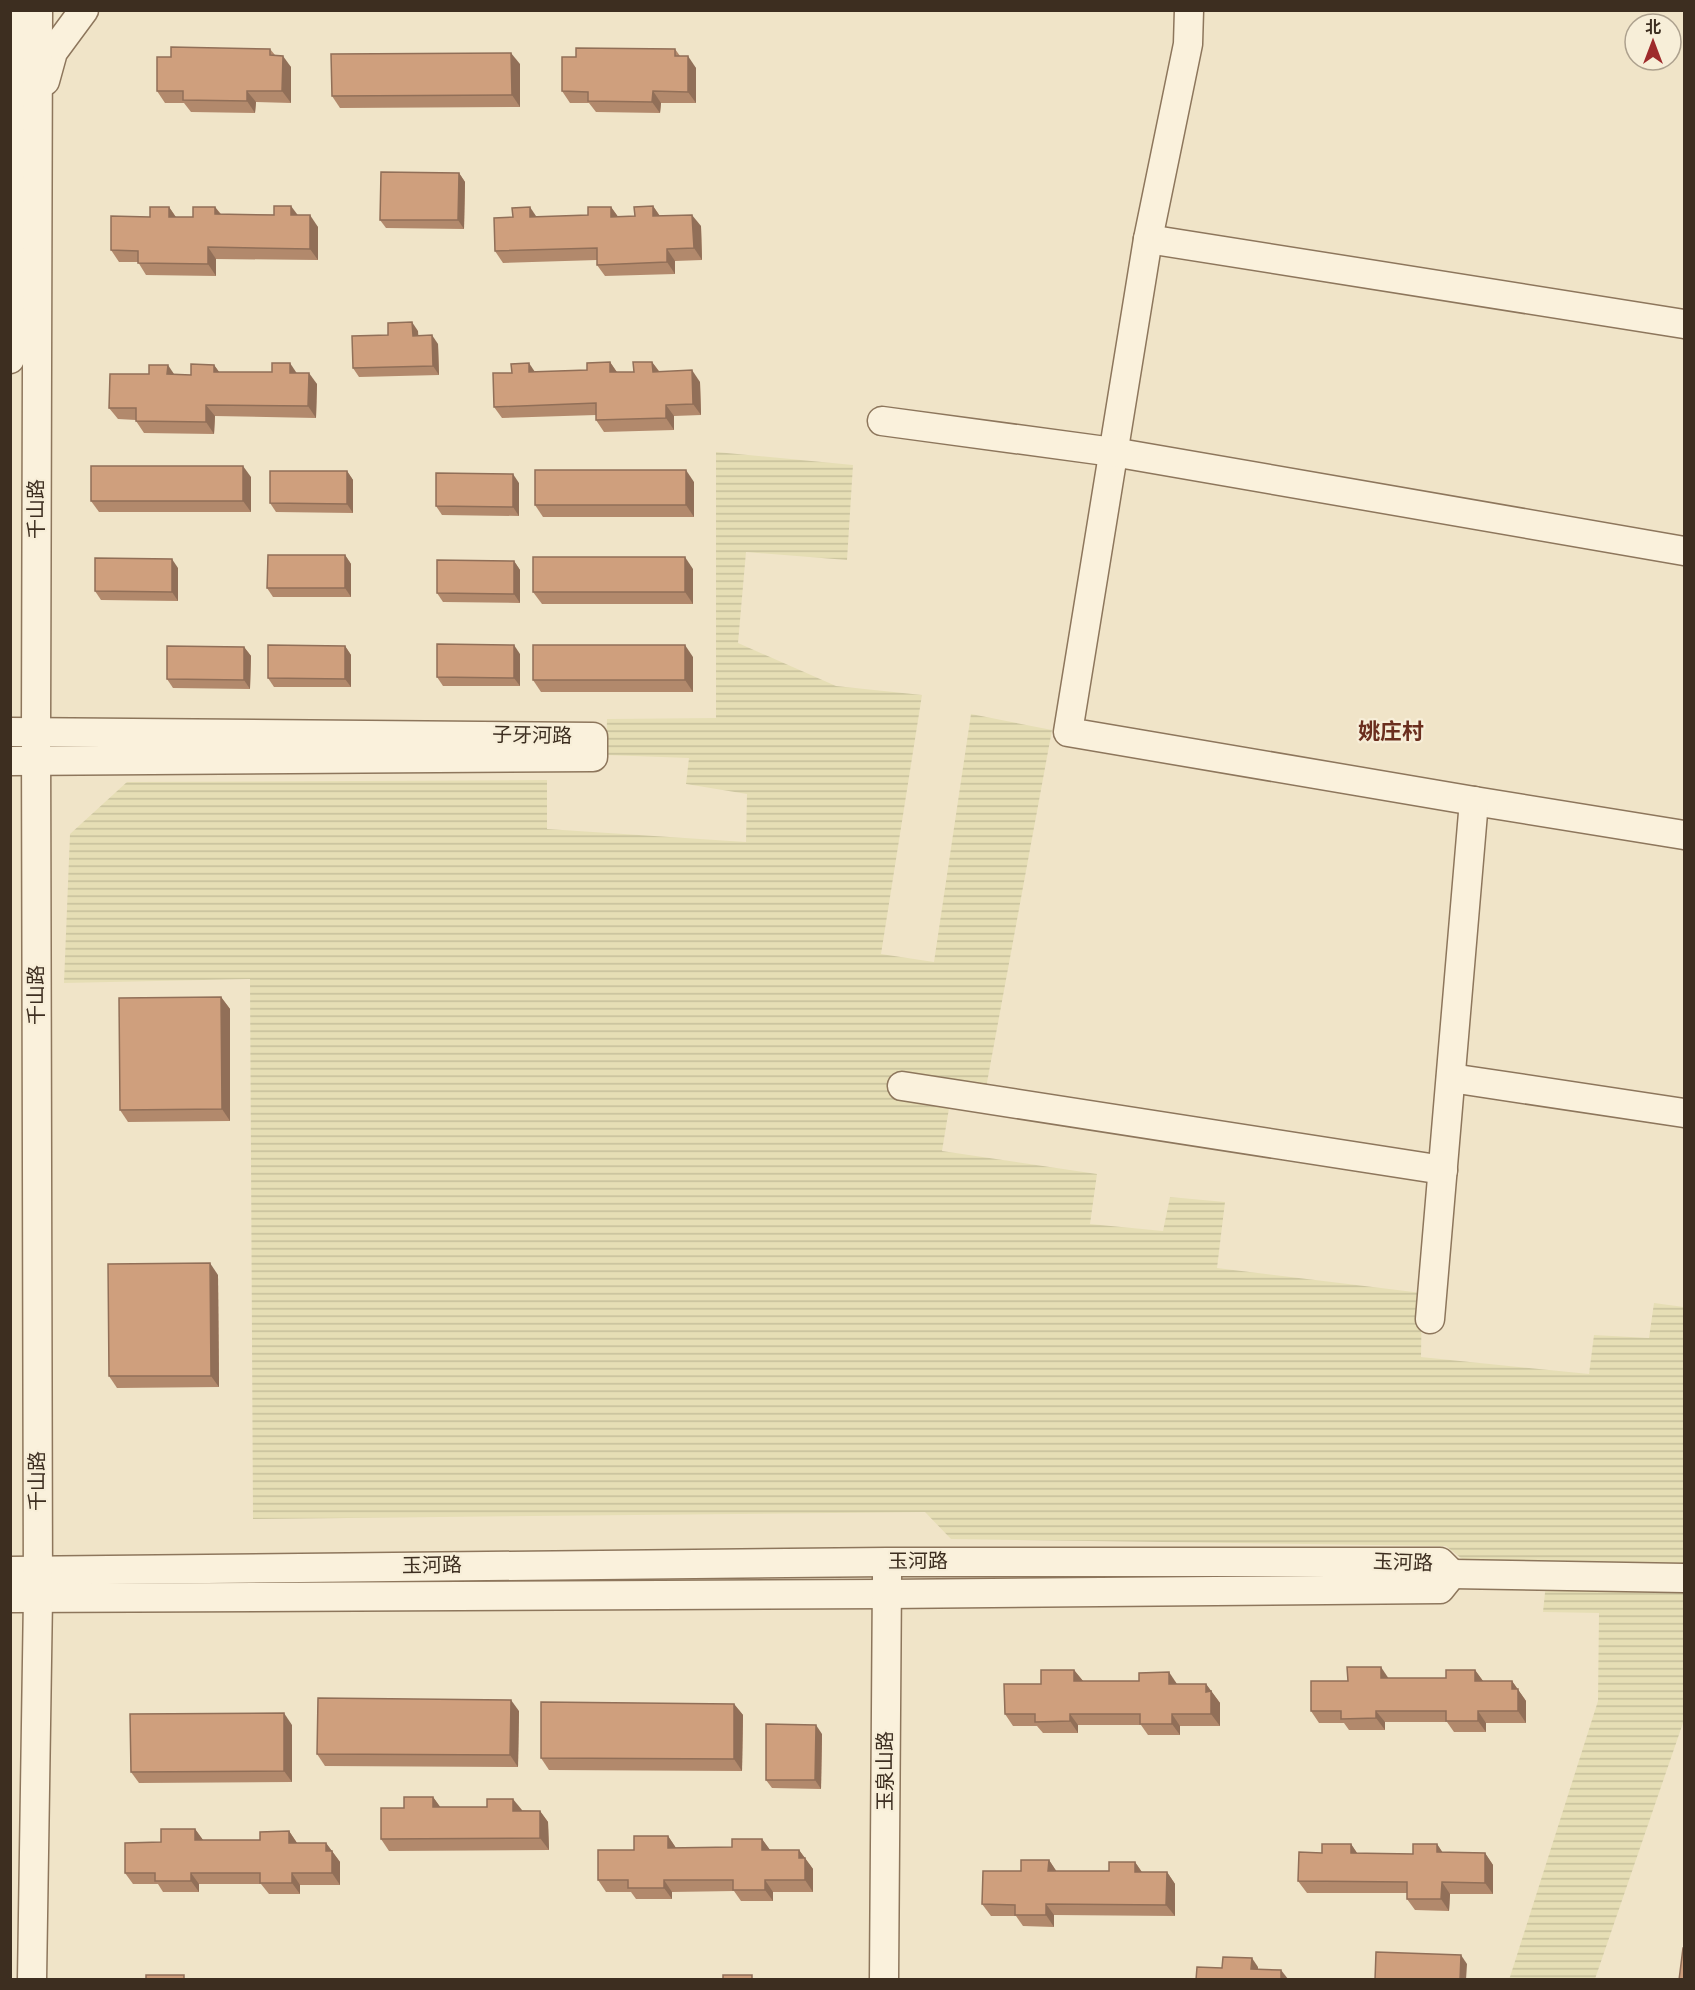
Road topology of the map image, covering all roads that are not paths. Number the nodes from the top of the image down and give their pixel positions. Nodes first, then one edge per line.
1 (12, 10) edge
2 (38, 10) edge
3 (84, 10) edge
4 (1190, 10) edge
5 (20, 101) edge
6 (1148, 239) junction
7 (1684, 324) edge
8 (10, 359) edge
9 (882, 421) dead end
10 (1113, 452) junction
11 (1684, 551) edge
12 (23, 732) edge
13 (24, 760) edge
14 (1474, 801) junction
15 (1684, 835) edge
16 (1451, 1078) junction
17 (902, 1086) dead end
18 (1684, 1113) edge
19 (1443, 1170) junction
20 (1430, 1319) dead end
21 (887, 1562) junction
22 (1452, 1574) junction
23 (1684, 1578) edge
24 (24, 1584) edge
25 (887, 1594) junction
26 (32, 1980) edge
27 (884, 1980) edge

1 - 5 street, 千山路
2 - 5 street, 千山路
3 - 5 street
4 - 6 street
5 - 8 street, 千山路
5 - 12 street, 千山路
6 - 7 street
6 - 10 street
9 - 10 street
10 - 11 street
10 - 14 street
12 - 13 street, 千山路
12 - 13 street, 子牙河路
13 - 24 street, 千山路
14 - 15 street
14 - 16 street
16 - 18 street
16 - 19 street
17 - 19 street
19 - 20 street
21 - 22 street, 玉河路
21 - 24 street, 玉河路
21 - 25 street, 玉泉山路
22 - 23 street
22 - 25 street, 玉河路
24 - 25 street, 玉河路
24 - 26 street, 千山路
25 - 27 street, 玉泉山路

